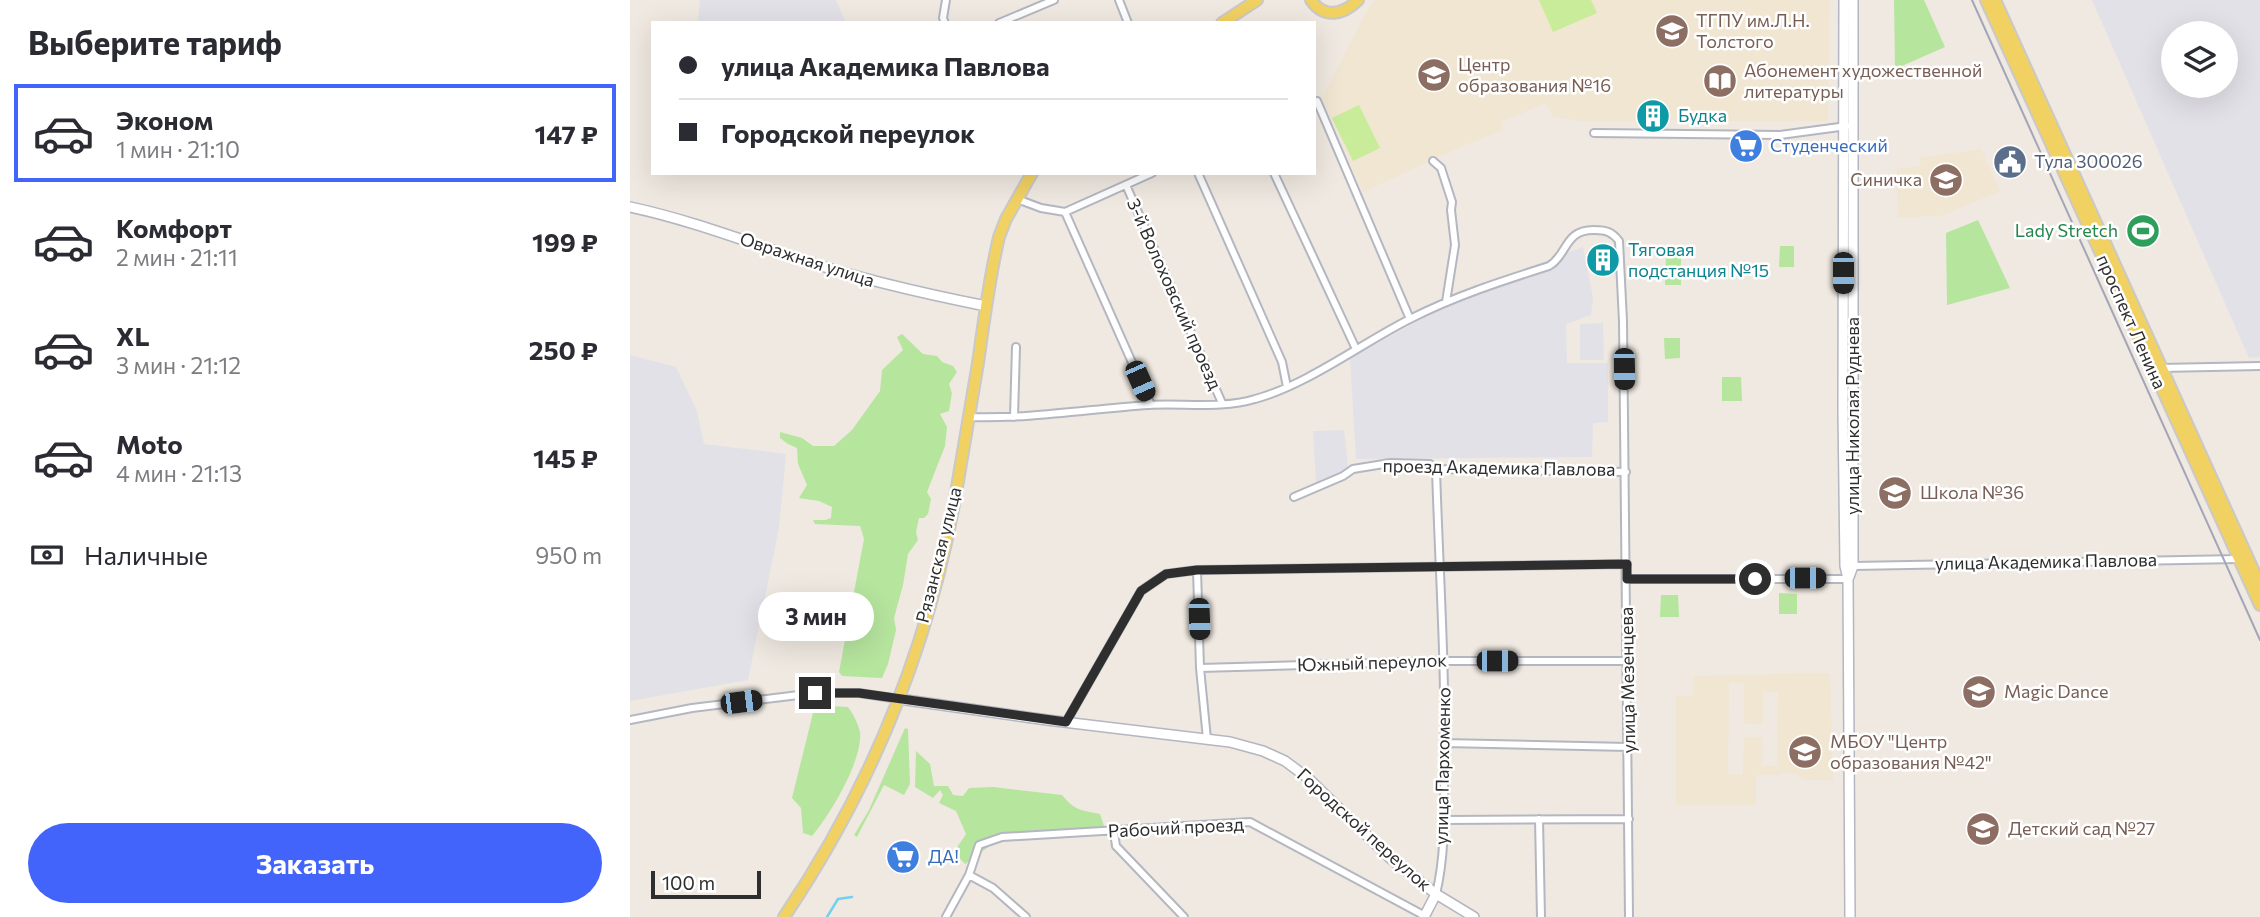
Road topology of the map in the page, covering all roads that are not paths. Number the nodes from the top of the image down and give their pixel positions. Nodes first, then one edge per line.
1 (946, 0) edge
2 (1054, 0) edge
3 (1119, 0) edge
4 (1257, 0) edge
5 (1311, 0) edge
6 (1358, 0) edge
7 (1844, 0) edge
8 (1853, 0) edge
9 (1986, 0) edge
10 (1995, 0) edge
11 (944, 21) edge
12 (1004, 21) edge
13 (1127, 21) edge
14 (1225, 21) edge
15 (1316, 101) edge
16 (1848, 126) junction
17 (1594, 132) dead end
18 (1433, 161) dead end
19 (1031, 175) edge
20 (1148, 175) edge
21 (1199, 175) edge
22 (1275, 175) edge
23 (1126, 185) junction
24 (1017, 199) junction
25 (630, 207) edge
26 (1065, 212) junction
27 (1446, 302) junction
28 (986, 306) junction
29 (1410, 319) junction
30 (1016, 347) dead end
31 (1356, 349) junction
32 (2260, 366) edge
33 (2161, 368) junction
34 (1287, 387) junction
35 (1222, 403) junction
36 (1151, 405) junction
37 (969, 417) junction
38 (1014, 417) junction
39 (1436, 469) junction
40 (1626, 472) junction
41 (1294, 497) dead end
42 (2249, 559) edge
43 (1627, 564) junction
44 (1439, 565) junction
45 (1853, 566) junction
46 (1197, 570) junction
47 (1627, 579) junction
48 (1848, 579) junction
49 (2260, 585) edge
50 (2260, 605) edge
51 (1444, 661) junction
52 (1627, 661) junction
53 (1200, 668) junction
54 (898, 699) junction
55 (630, 720) edge
56 (1066, 722) junction
57 (1207, 739) junction
58 (1445, 743) junction
59 (1629, 747) junction
60 (1539, 819) junction
61 (1629, 819) junction
62 (1444, 820) junction
63 (1114, 832) junction
64 (969, 875) junction
65 (1436, 894) junction
66 (1425, 916) edge
67 (784, 917) edge
68 (946, 917) edge
69 (1026, 917) edge
70 (1184, 917) edge
71 (1474, 917) edge
72 (1541, 917) edge
73 (1629, 917) edge
74 (1850, 917) edge

1 - 11 street
2 - 12 street
3 - 13 street
4 - 14 main road
5 - 6 main road
7 - 16 street, улица Николая Руднева
8 - 16 street, улица Николая Руднева
9 - 42 main road, проспект Ленина
10 - 33 main road, проспект Ленина
15 - 29 street
16 - 17 street
16 - 45 street, улица Николая Руднева
16 - 48 street, улица Николая Руднева
18 - 27 street
19 - 24 main road, Рязанская улица
20 - 23 street
21 - 34 street
22 - 31 street
23 - 26 street
23 - 35 street, 3-й Волоховский проезд
24 - 26 street
24 - 28 main road, Рязанская улица
25 - 28 street, Овражная улица
26 - 36 street
27 - 29 street
27 - 40 street, улица Мезенцева
28 - 37 main road, Рязанская улица
29 - 31 street
30 - 38 street
31 - 34 street
32 - 33 street
33 - 42 main road, проспект Ленина
34 - 35 street
35 - 36 street
36 - 38 street
37 - 38 street
37 - 54 main road, Рязанская улица
39 - 40 street, проезд Академика Павлова
39 - 41 street, проезд Академика Павлова
39 - 44 street, улица Пархоменко
40 - 43 street, улица Мезенцева
42 - 45 street, улица Академика Павлова
42 - 49 main road, проспект Ленина
42 - 50 main road, проспект Ленина
43 - 44 street
43 - 47 street, улица Мезенцева
44 - 46 street
44 - 51 street, улица Пархоменко
45 - 48 street, улица Николая Руднева
46 - 53 street
46 - 56 street
47 - 48 street
47 - 52 street, улица Мезенцева
48 - 74 street, улица Николая Руднева
51 - 52 street, Южный переулок
51 - 53 street, Южный переулок
51 - 58 street, улица Пархоменко
52 - 59 street, улица Мезенцева
53 - 57 street
54 - 55 street, Городской переулок
54 - 56 street, Городской переулок
54 - 67 main road, Рязанская улица
56 - 57 street, Городской переулок
57 - 65 street, Городской переулок
58 - 59 street
58 - 62 street, улица Пархоменко
59 - 61 street, улица Мезенцева
60 - 61 street
60 - 62 street
60 - 72 street
61 - 73 street, улица Мезенцева
62 - 65 street, улица Пархоменко
63 - 64 street, Рабочий проезд
63 - 66 street, Рабочий проезд
63 - 70 street
64 - 68 street
64 - 69 street
65 - 66 street
65 - 71 street, Городской переулок

